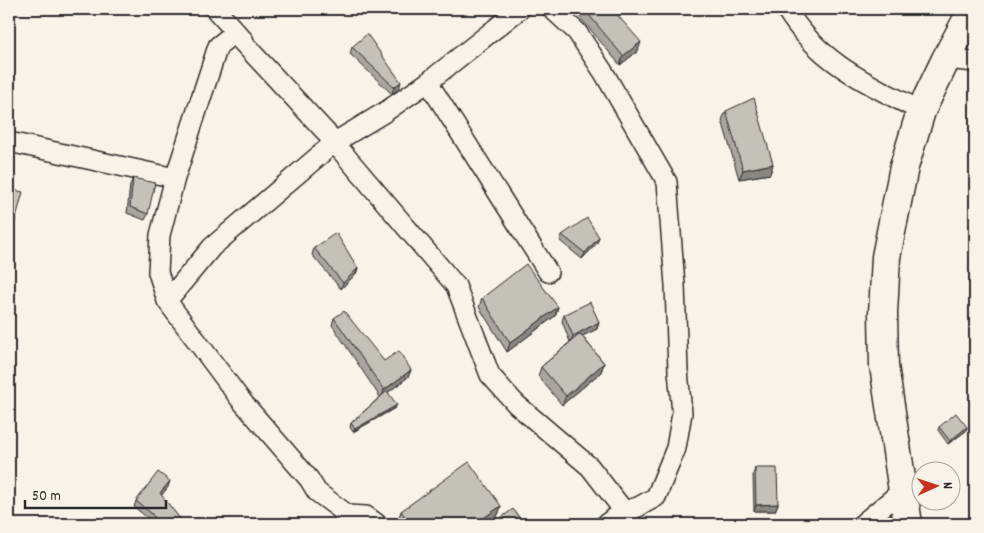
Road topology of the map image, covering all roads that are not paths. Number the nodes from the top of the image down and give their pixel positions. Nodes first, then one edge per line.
1 (215, 9) edge
2 (520, 9) edge
3 (552, 9) edge
4 (786, 9) edge
5 (973, 9) edge
6 (946, 59) junction
7 (975, 62) edge
8 (428, 82) junction
9 (921, 111) junction
10 (9, 142) edge
11 (335, 142) junction
12 (174, 178) junction
13 (548, 272) dead end
14 (167, 301) junction
15 (903, 490) junction
16 (628, 518) edge
17 (376, 524) edge
18 (606, 524) edge
19 (862, 524) edge
20 (908, 524) edge

1 - 11 street
2 - 8 street
3 - 16 street
4 - 9 street
5 - 6 main road
6 - 7 street
6 - 9 main road
8 - 11 street
8 - 13 street
9 - 15 main road
10 - 12 street
11 - 12 street
11 - 14 street
11 - 16 street
12 - 14 street
14 - 17 street
15 - 19 street
15 - 20 main road
16 - 18 street

